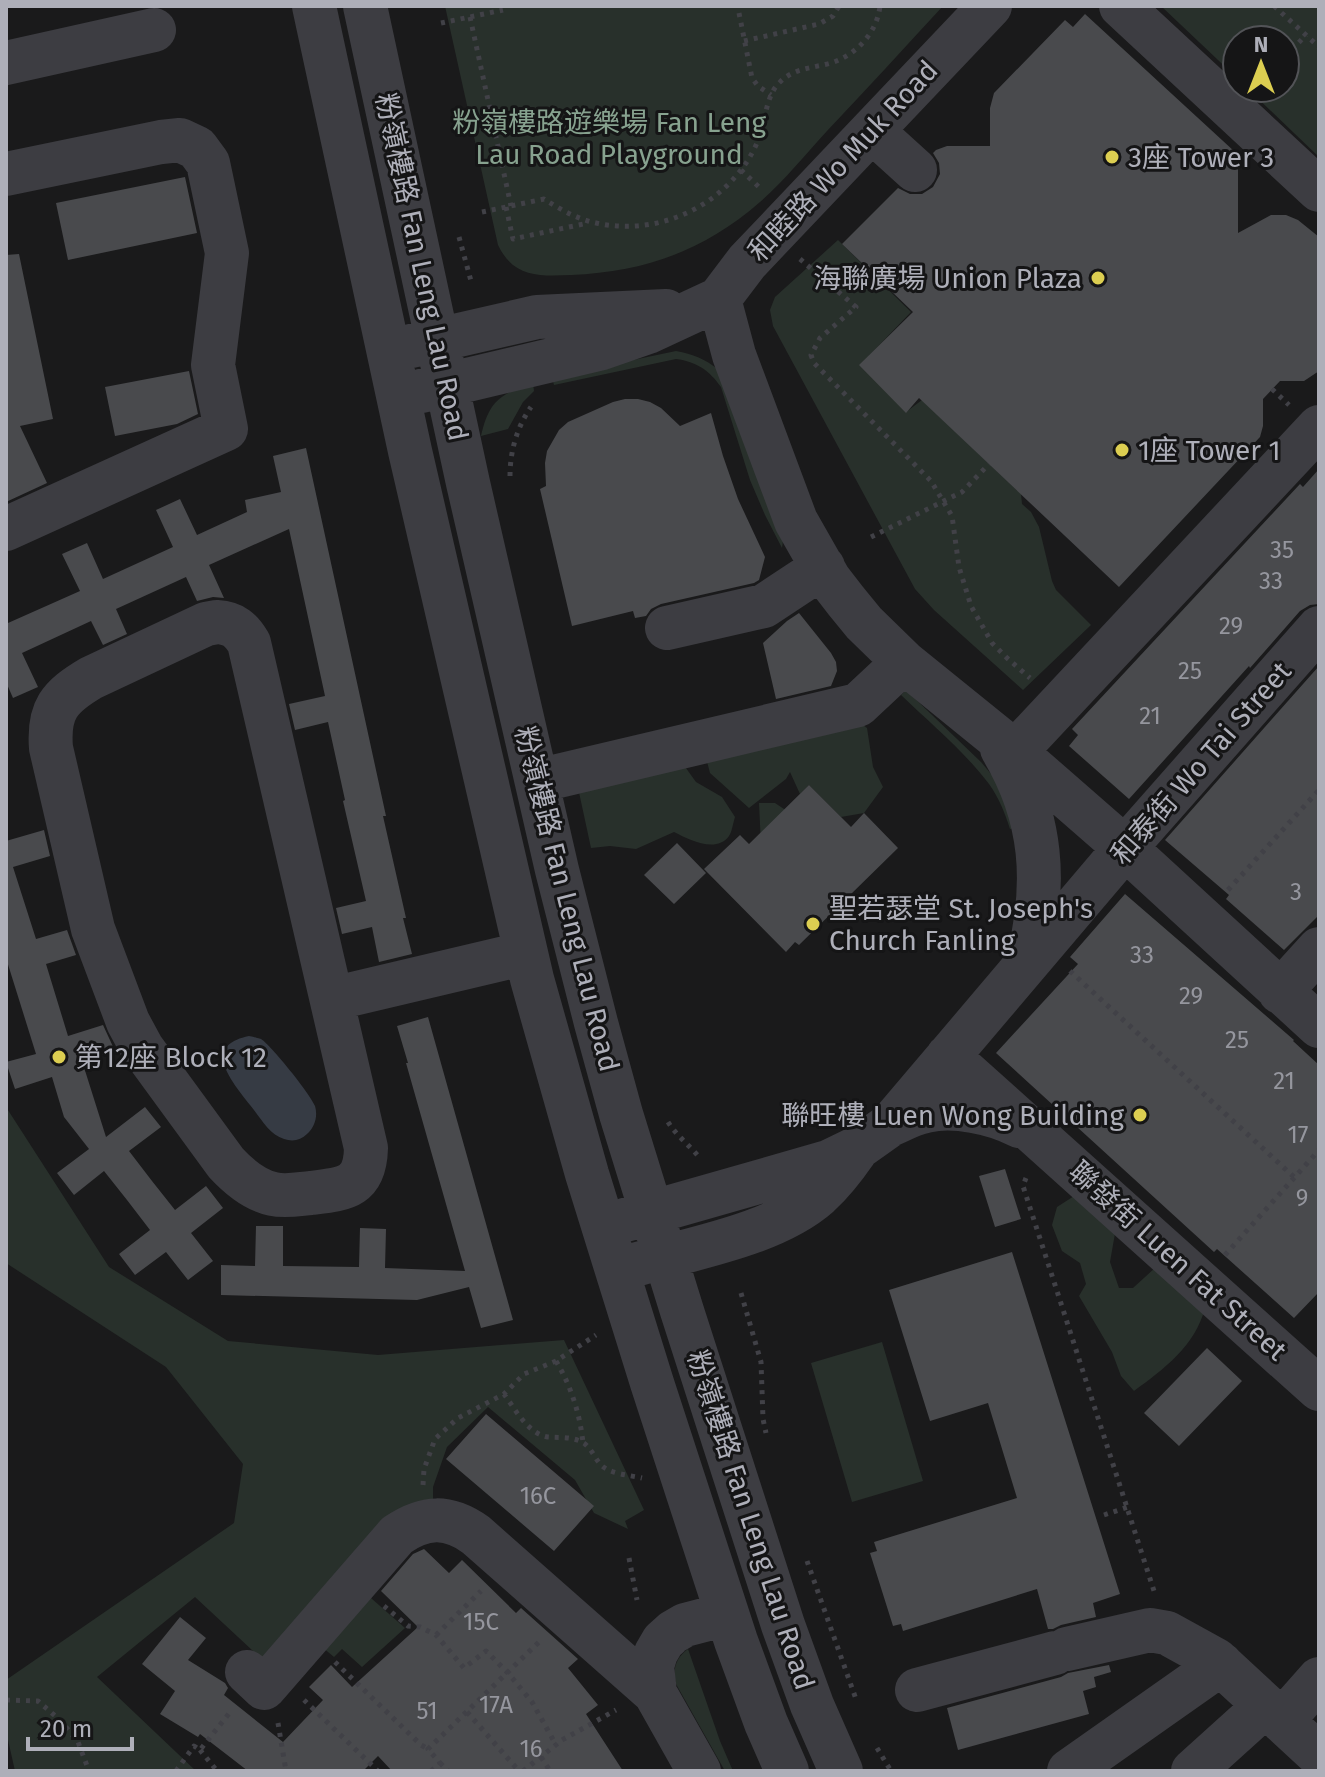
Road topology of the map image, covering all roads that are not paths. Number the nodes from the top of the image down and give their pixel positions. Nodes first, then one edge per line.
1 (314, 6) edge
2 (365, 6) edge
3 (990, 6) edge
4 (1121, 6) edge
5 (154, 30) dead end
6 (6, 63) edge
7 (872, 131) junction
8 (915, 170) dead end
9 (6, 174) edge
10 (1319, 190) edge
11 (706, 304) junction
12 (438, 340) junction
13 (389, 351) junction
14 (447, 385) junction
15 (399, 396) junction
16 (1318, 430) edge
17 (6, 529) edge
18 (823, 567) junction
19 (667, 628) dead end
20 (1319, 628) edge
21 (904, 662) junction
22 (1004, 742) junction
23 (537, 781) junction
24 (1125, 848) junction
25 (1319, 949) edge
26 (526, 953) junction
27 (1044, 962) junction
28 (1280, 992) junction
29 (332, 999) junction
30 (1319, 1026) edge
31 (948, 1056) junction
32 (874, 1136) junction
33 (1032, 1154) junction
34 (651, 1212) junction
35 (604, 1226) junction
36 (665, 1256) junction
37 (618, 1270) junction
38 (1315, 1375) edge
39 (727, 1614) junction
40 (1221, 1664) junction
41 (1319, 1679) edge
42 (264, 1689) road end
43 (917, 1690) dead end
44 (636, 1701) junction
45 (1273, 1714) junction
46 (1319, 1755) edge
47 (699, 1771) edge
48 (787, 1771) edge
49 (841, 1771) edge
50 (1069, 1771) edge
51 (1193, 1771) edge

1 - 13 street, 粉嶺樓路 Fan Leng Lau Road
2 - 12 street, 粉嶺樓路 Fan Leng Lau Road
3 - 7 street, 和睦路 Wo Muk Road
4 - 10 street
5 - 6 street
7 - 8 street
7 - 11 street, 和睦路 Wo Muk Road
9 - 17 street
11 - 12 street
11 - 14 street, 和睦路 Wo Muk Road
11 - 18 street
12 - 13 street
12 - 14 street, 粉嶺樓路 Fan Leng Lau Road
13 - 15 street, 粉嶺樓路 Fan Leng Lau Road
14 - 15 street, 和睦路 Wo Muk Road
14 - 23 street, 粉嶺樓路 Fan Leng Lau Road
15 - 26 street, 粉嶺樓路 Fan Leng Lau Road
16 - 22 street
18 - 19 street
18 - 21 street
20 - 24 street, 和泰街 Wo Tai Street
21 - 22 street
21 - 23 street
22 - 24 street
22 - 27 street
23 - 34 street, 粉嶺樓路 Fan Leng Lau Road
24 - 27 street, 和泰街 Wo Tai Street
24 - 28 street
25 - 28 street
26 - 29 street
26 - 35 street, 粉嶺樓路 Fan Leng Lau Road
27 - 31 street, 和泰街 Wo Tai Street
28 - 30 street
29 - 29 street
31 - 32 street, 和泰街 Wo Tai Street
31 - 33 street, 聯發街 Luen Fat Street
32 - 33 street, 聯發街 Luen Fat Street
32 - 34 street, 和泰街 Wo Tai Street
32 - 36 street, 和泰街 Wo Tai Street
33 - 38 street, 聯發街 Luen Fat Street
34 - 35 street, 和泰街 Wo Tai Street
34 - 36 street, 粉嶺樓路 Fan Leng Lau Road
35 - 37 street, 粉嶺樓路 Fan Leng Lau Road
36 - 37 street, 和泰街 Wo Tai Street
36 - 49 street, 粉嶺樓路 Fan Leng Lau Road
37 - 39 street, 粉嶺樓路 Fan Leng Lau Road
39 - 44 street
39 - 48 street, 粉嶺樓路 Fan Leng Lau Road
40 - 43 street
40 - 45 street
40 - 50 street
41 - 45 street
42 - 44 street
44 - 47 street
45 - 46 street
45 - 51 street

